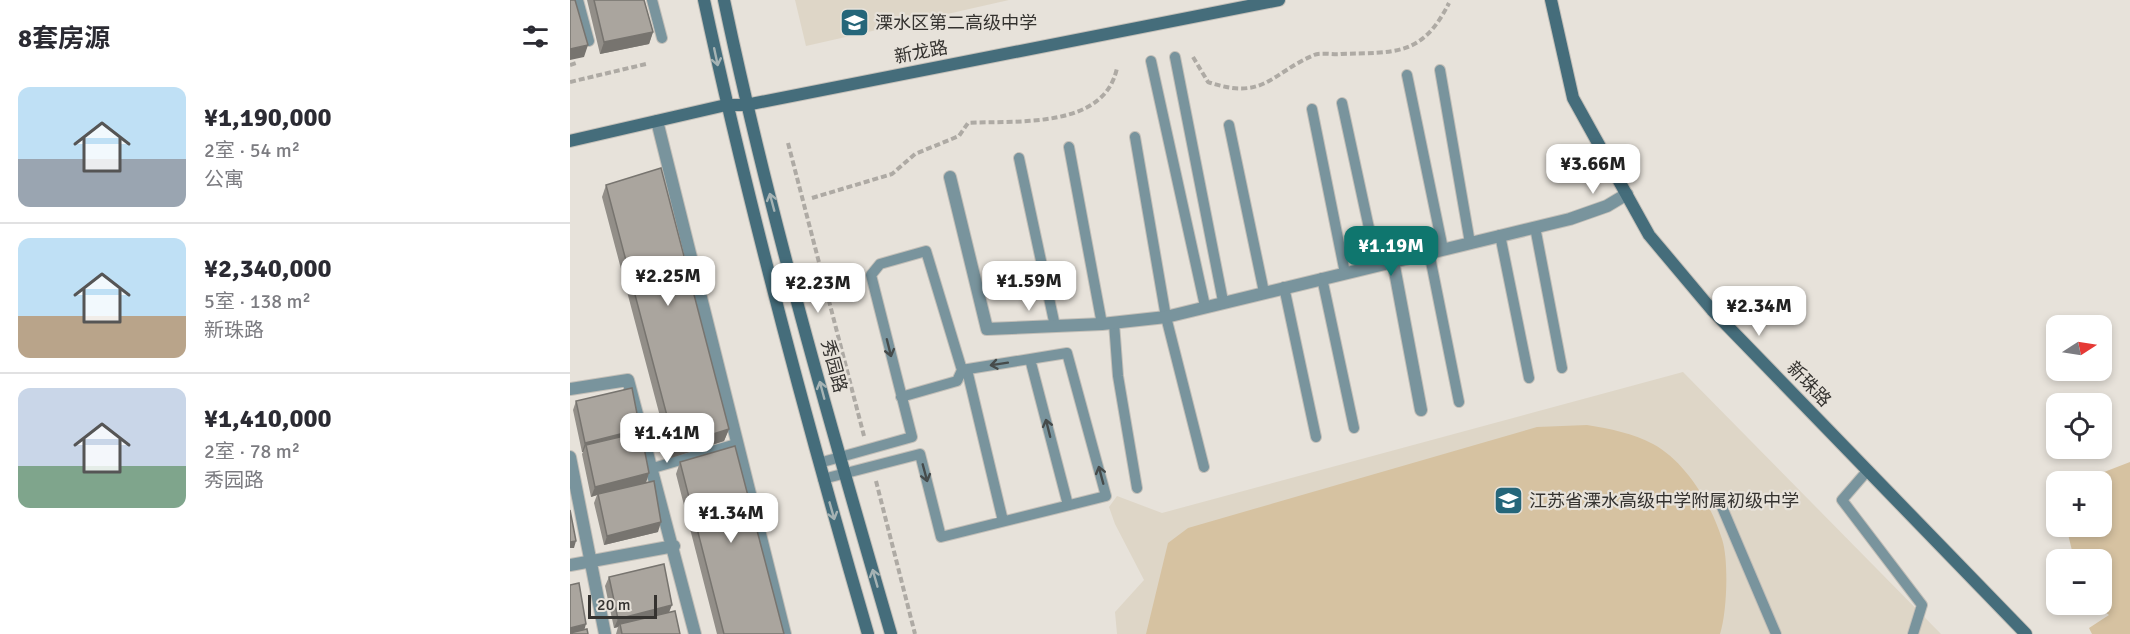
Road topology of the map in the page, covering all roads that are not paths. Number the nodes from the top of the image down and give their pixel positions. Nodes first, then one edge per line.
1 (578, 0) edge
2 (652, 0) edge
3 (704, 0) edge
4 (724, 0) edge
5 (1279, 0) edge
6 (1551, 0) edge
7 (662, 38) dead end
8 (589, 41) edge
9 (1175, 57) dead end
10 (1151, 62) dead end
11 (1440, 70) dead end
12 (1407, 75) dead end
13 (1342, 103) dead end
14 (726, 105) junction
15 (746, 105) junction
16 (1312, 109) dead end
17 (657, 121) junction
18 (1229, 125) dead end
19 (1135, 137) dead end
20 (570, 141) edge
21 (1069, 147) dead end
22 (1019, 158) dead end
23 (950, 177) dead end
24 (1627, 194) junction
25 (1535, 227) junction
26 (1500, 235) junction
27 (1470, 243) junction
28 (1443, 249) junction
29 (1429, 252) junction
30 (1393, 261) junction
31 (1377, 265) junction
32 (1345, 273) junction
33 (1322, 278) junction
34 (1284, 287) junction
35 (1264, 292) junction
36 (1223, 302) junction
37 (1206, 306) junction
38 (1166, 317) junction
39 (1108, 323) junction
40 (1055, 326) junction
41 (1030, 359) junction
42 (1562, 368) dead end
43 (964, 370) junction
44 (1529, 378) dead end
45 (570, 389) edge
46 (902, 397) junction
47 (1459, 402) dead end
48 (1421, 410) dead end
49 (1354, 428) dead end
50 (1316, 437) dead end
51 (736, 444) junction
52 (840, 457) junction
53 (570, 458) edge
54 (819, 463) junction
55 (1204, 467) dead end
56 (652, 468) junction
57 (1868, 470) junction
58 (845, 475) junction
59 (823, 479) junction
60 (1137, 488) dead end
61 (1719, 500) dead end
62 (1068, 506) junction
63 (1003, 521) junction
64 (674, 546) junction
65 (592, 561) junction
66 (570, 566) edge
67 (605, 634) edge
68 (695, 634) edge
69 (785, 634) edge
70 (868, 634) edge
71 (891, 634) edge
72 (1776, 634) edge
73 (1913, 634) edge
74 (2026, 634) edge

1 - 8 lane
2 - 7 lane
3 -> 14 street
4 - 15 street, 秀园路
5 - 15 street, 新龙路
6 - 24 street, 新珠路
9 - 36 lane
10 - 37 lane
11 - 27 lane
12 - 28 lane
13 - 31 lane
14 - 15 street, 新龙路
14 - 17 street, 新龙路
14 - 54 street
52 -> 15 street, 秀园路
16 - 32 lane
17 - 20 street, 新龙路
17 - 51 street
18 - 35 lane
19 - 38 lane
21 - 39 lane
22 - 40 lane
23 - 40 street
24 - 25 street
24 - 57 street, 新珠路
25 - 26 street
25 - 42 lane
26 - 27 street
26 - 44 lane
27 - 28 street
28 - 29 street
29 - 30 street
29 - 47 lane
30 - 31 street
30 - 48 street
31 - 32 street
32 - 33 street
33 - 34 street
33 - 49 lane
34 - 35 street
34 - 50 lane
35 - 36 street
36 - 37 street
37 - 38 street
38 - 39 street
38 - 55 lane
39 - 40 street
39 - 60 lane
41 -> 43 lane
62 -> 41 lane
62 -> 41 lane
43 - 46 lane
43 -> 46 lane
43 - 63 lane
45 - 56 street
46 - 52 lane
51 - 56 lane
51 - 69 street
52 - 54 lane
52 - 58 street, 秀园路
53 - 65 street
54 - 59 street
56 - 64 street
57 - 73 lane
57 - 74 street, 新珠路
58 - 59 lane
58 -> 63 lane
71 -> 58 street, 秀园路
59 -> 70 street
61 - 72 lane
62 - 63 lane
64 - 65 street
64 - 68 street
65 - 66 street
65 - 67 street

